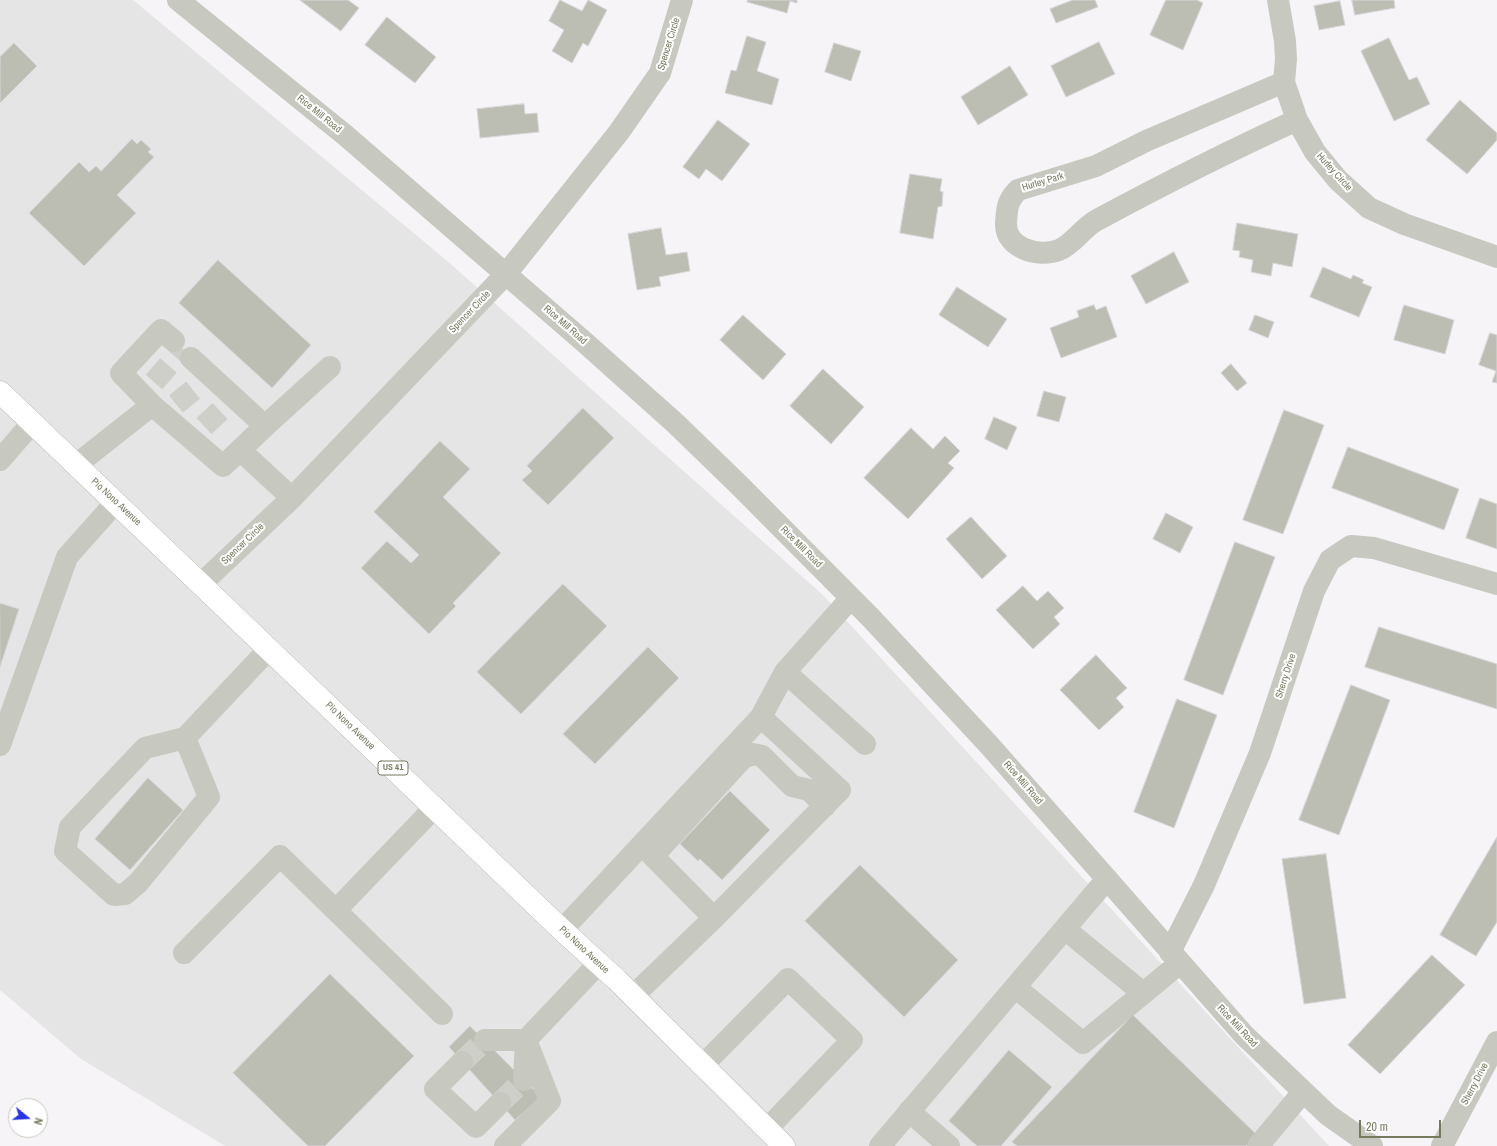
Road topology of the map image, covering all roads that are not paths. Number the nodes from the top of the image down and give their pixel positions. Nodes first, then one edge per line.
1 (178, 0) edge
2 (682, 0) edge
3 (1278, 0) edge
4 (1284, 82) junction
5 (1297, 120) junction
6 (1497, 257) edge
7 (506, 274) junction
8 (174, 341) dead end
9 (191, 358) dead end
10 (330, 367) dead end
11 (0, 392) edge
12 (158, 400) junction
13 (32, 423) junction
14 (265, 426) junction
15 (240, 450) junction
16 (0, 460) edge
17 (76, 465) junction
18 (292, 498) junction
19 (116, 502) junction
20 (201, 584) junction
21 (1497, 584) edge
22 (851, 598) junction
23 (269, 649) junction
24 (785, 672) junction
25 (761, 717) junction
26 (185, 738) junction
27 (864, 744) dead end
28 (0, 745) edge
29 (825, 806) junction
30 (435, 808) junction
31 (647, 850) junction
32 (1107, 880) junction
33 (336, 910) junction
34 (714, 918) junction
35 (1065, 928) junction
36 (562, 930) junction
37 (184, 953) dead end
38 (1175, 958) junction
39 (599, 964) junction
40 (1015, 987) junction
41 (1143, 994) junction
42 (633, 996) junction
43 (442, 1014) dead end
44 (484, 1040) tunnel mouth
45 (526, 1040) junction
46 (1497, 1042) edge
47 (462, 1062) tunnel mouth
48 (703, 1065) junction
49 (524, 1080) tunnel mouth
50 (1303, 1092) junction
51 (500, 1103) tunnel mouth
52 (909, 1111) junction
53 (476, 1128) junction
54 (767, 1129) junction
55 (495, 1146) edge
56 (505, 1146) edge
57 (784, 1146) edge
58 (880, 1146) edge
59 (949, 1146) edge
60 (1258, 1146) edge
61 (1372, 1146) edge
62 (1442, 1146) edge

1 - 7 street, Rice Mill Road
2 - 7 street, Spencer Circle
3 - 4 street, Hurley Circle
4 - 5 street, Hurley Circle
4 - 5 street, Hurley Park
5 - 6 street, Hurley Circle
7 - 18 street, Spencer Circle
7 - 22 street, Rice Mill Road
8 - 12 street
9 - 14 street
10 - 14 street
11 - 13 main road, Pio Nono Avenue / US 41
12 - 15 street
12 - 17 street
13 - 16 street
13 - 17 main road, Pio Nono Avenue / US 41
14 - 15 street
15 - 18 street
17 - 19 main road, Pio Nono Avenue / US 41
18 - 20 street, Spencer Circle
19 - 20 main road, Pio Nono Avenue / US 41
19 - 28 street
20 - 23 main road, Pio Nono Avenue / US 41
21 - 38 street, Sherry Drive
22 - 24 street
22 - 32 street, Rice Mill Road
23 - 26 street
23 - 30 main road, Pio Nono Avenue / US 41
24 - 25 street
24 - 27 street
25 - 29 street
25 - 31 street
26 - 26 street
29 - 31 street
29 - 34 street
30 - 33 street
30 - 36 main road, Pio Nono Avenue / US 41
31 - 34 street
31 - 36 street
32 - 35 street
32 - 38 street, Rice Mill Road
33 - 37 street
33 - 43 street
34 - 42 street
35 - 40 street
35 - 41 street
36 - 39 main road, Pio Nono Avenue / US 41
38 - 41 street
38 - 50 street, Rice Mill Road
39 - 42 main road, Pio Nono Avenue / US 41
39 - 45 street
40 - 41 street
40 - 52 street
42 - 48 main road, Pio Nono Avenue / US 41
44 - 45 street
45 - 49 street
45 - 56 street
46 - 62 street, Sherry Drive
47 - 53 street
48 - 54 main road, Pio Nono Avenue / US 41
48 - 54 street
50 - 60 street
50 - 61 street, Rice Mill Road
51 - 53 street
52 - 58 street
52 - 59 street
53 - 55 street
54 - 57 main road, Pio Nono Avenue / US 41

